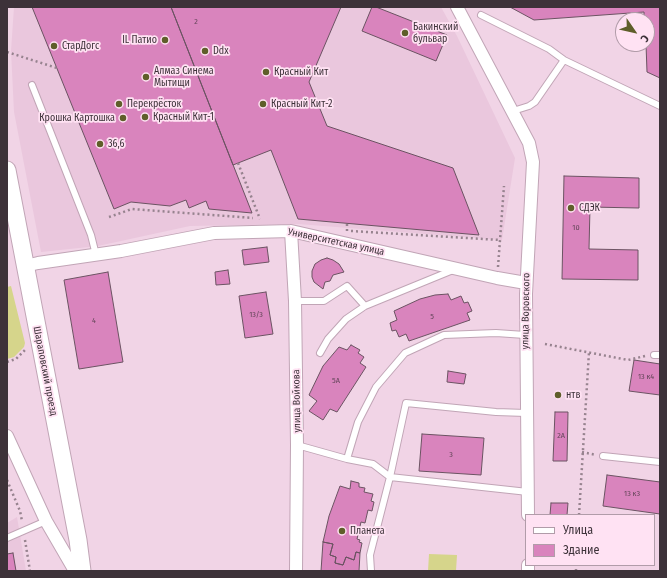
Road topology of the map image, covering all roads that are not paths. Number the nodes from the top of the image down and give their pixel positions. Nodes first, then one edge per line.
1 (457, 7) edge
2 (481, 15) dead end
3 (564, 60) junction
4 (32, 85) dead end
5 (660, 106) edge
6 (513, 112) junction
7 (7, 170) edge
8 (291, 231) junction
9 (96, 256) junction
10 (25, 266) junction
11 (457, 268) junction
12 (526, 283) junction
13 (295, 301) junction
14 (365, 306) junction
15 (525, 335) junction
16 (320, 353) dead end
17 (526, 413) junction
18 (7, 436) edge
19 (297, 445) junction
20 (603, 456) dead end
21 (347, 459) junction
22 (660, 462) edge
23 (390, 477) junction
24 (528, 492) junction
25 (528, 514) edge
26 (46, 521) junction
27 (7, 538) edge
28 (75, 571) edge
29 (82, 571) edge
30 (296, 571) edge
31 (370, 571) edge

1 - 6 street, улица Воровского
2 - 3 lane
3 - 5 lane
3 - 6 lane
4 - 9 lane
6 - 12 street, улица Воровского
7 - 10 main road, Шараповский проезд
8 - 9 street, Университетская улица
8 - 11 street, Университетская улица
8 - 13 street, улица Войкова
9 - 10 street, Университетская улица
10 - 29 main road, Шараповский проезд
11 - 12 street, Университетская улица
11 - 14 lane
12 - 15 street, улица Воровского
13 - 14 lane
13 - 19 street, улица Войкова
14 - 16 lane
15 - 17 street, улица Воровского
15 - 21 lane
17 - 23 lane
17 - 24 street, улица Воровского
18 - 26 street
19 - 21 lane
19 - 30 street, улица Войкова
20 - 22 lane
21 - 23 lane
23 - 24 lane
23 - 31 lane
24 - 25 street, улица Воровского
26 - 27 lane
26 - 28 street

